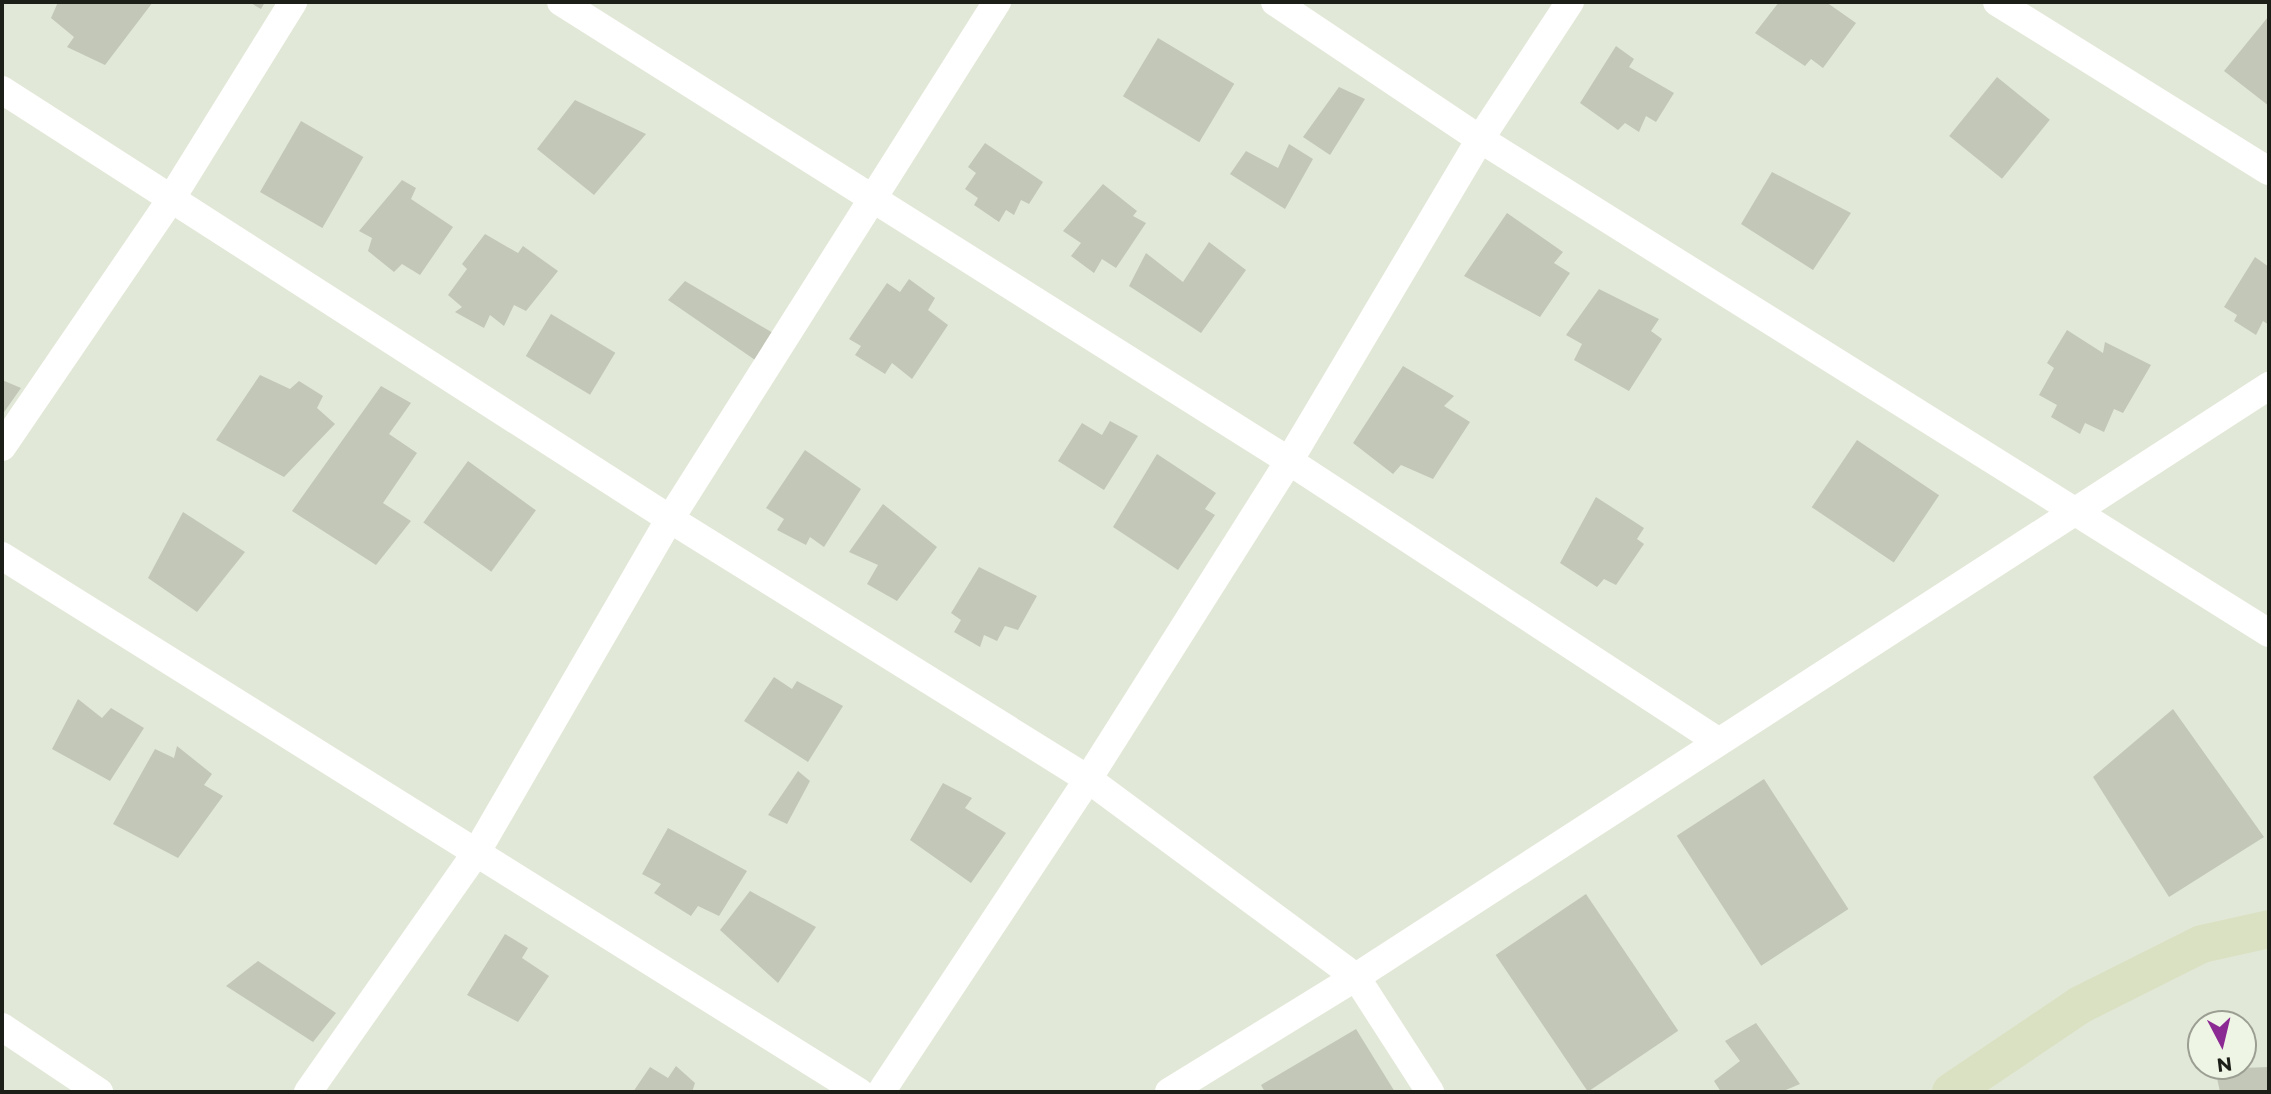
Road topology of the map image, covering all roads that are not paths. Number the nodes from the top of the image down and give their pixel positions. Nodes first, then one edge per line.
1 (293, 2) edge
2 (562, 2) edge
3 (998, 2) edge
4 (1275, 2) edge
5 (1570, 2) edge
6 (1997, 2) edge
7 (2, 90) edge
8 (1480, 139) junction
9 (2269, 171) edge
10 (171, 199) junction
11 (874, 200) junction
12 (2269, 386) edge
13 (2, 447) edge
14 (1289, 461) junction
15 (2073, 511) junction
16 (670, 519) junction
17 (2, 556) edge
18 (2269, 633) edge
19 (1716, 740) junction
20 (1088, 779) junction
21 (476, 853) junction
22 (2269, 929) edge
23 (1356, 977) junction
24 (2, 1027) edge
25 (99, 1092) edge
26 (308, 1092) edge
27 (859, 1092) edge
28 (881, 1092) edge
29 (1169, 1092) edge
30 (1430, 1092) edge
31 (1951, 1092) edge

1 - 10 street
2 - 11 street
3 - 11 street
4 - 8 street
5 - 8 street
6 - 9 street
7 - 10 street
8 - 14 street
8 - 15 street
10 - 13 street
10 - 16 street
11 - 14 street
11 - 16 street
12 - 15 street
14 - 19 street
14 - 20 street
15 - 18 street
15 - 19 street
16 - 20 street
16 - 21 street
17 - 21 street
19 - 23 street
20 - 23 street
20 - 28 street
21 - 26 street
21 - 27 street
22 - 31 main road
23 - 29 street
23 - 30 street
24 - 25 street

